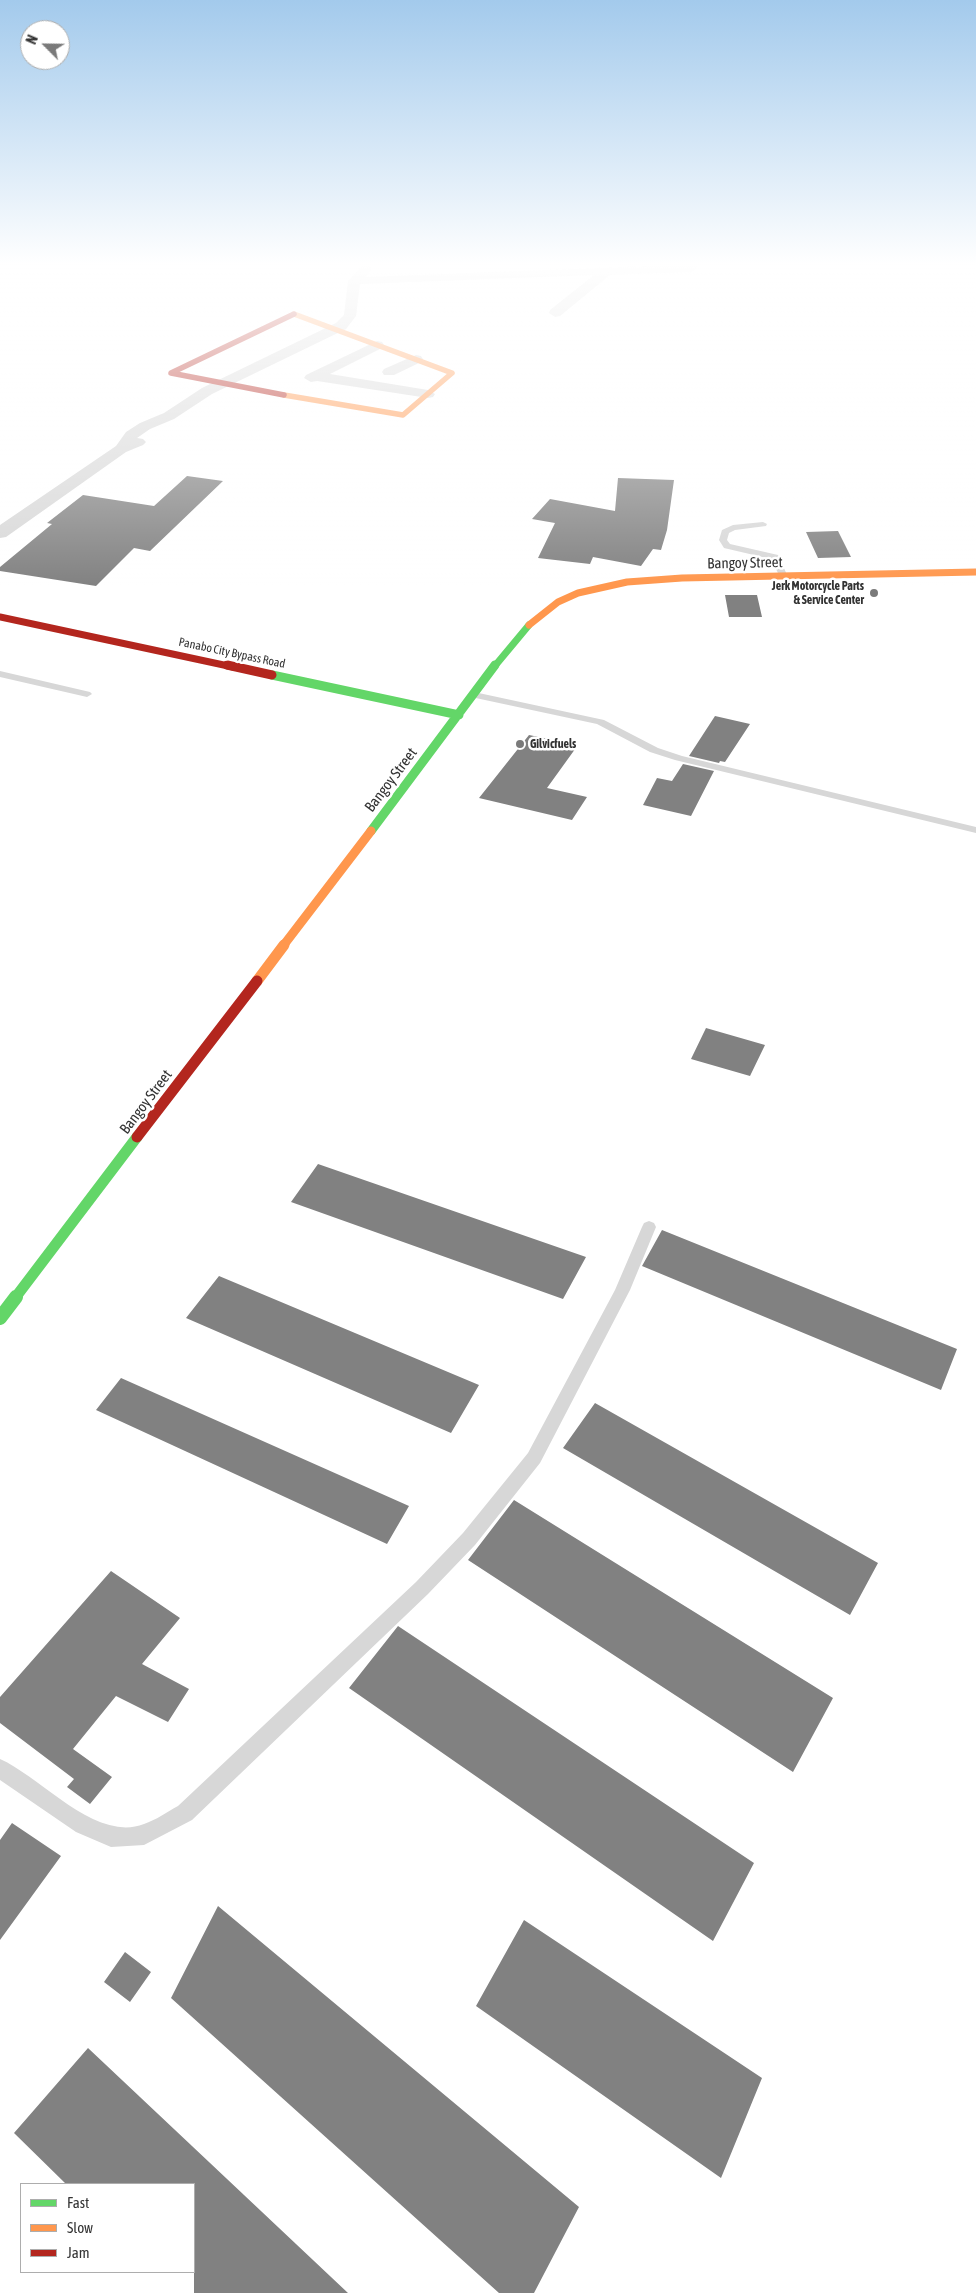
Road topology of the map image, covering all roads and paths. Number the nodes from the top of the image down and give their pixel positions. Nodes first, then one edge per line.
1 (171, 373) edge
2 (245, 373) edge
3 (321, 373) edge
4 (452, 373) edge
5 (222, 384) junction
6 (428, 394) junction
7 (763, 524) dead end
8 (0, 533) edge
9 (976, 572) edge
10 (784, 577) junction
11 (0, 617) edge
12 (0, 674) edge
13 (87, 694) dead end
14 (474, 695) junction
15 (459, 715) junction
16 (976, 830) edge
17 (649, 1227) dead end
18 (0, 1318) edge
19 (0, 1769) edge

1 - 5 street
2 - 5 street
3 - 6 street
4 - 6 street
5 - 6 street
5 - 8 street
7 - 10 lane
9 - 10 street, Bangoy Street
10 - 14 street, Bangoy Street
11 - 15 street, Panabo City Bypass Road
12 - 13 lane
14 - 15 street, Bangoy Street
14 - 16 lane
15 - 18 street, Bangoy Street
17 - 19 lane

